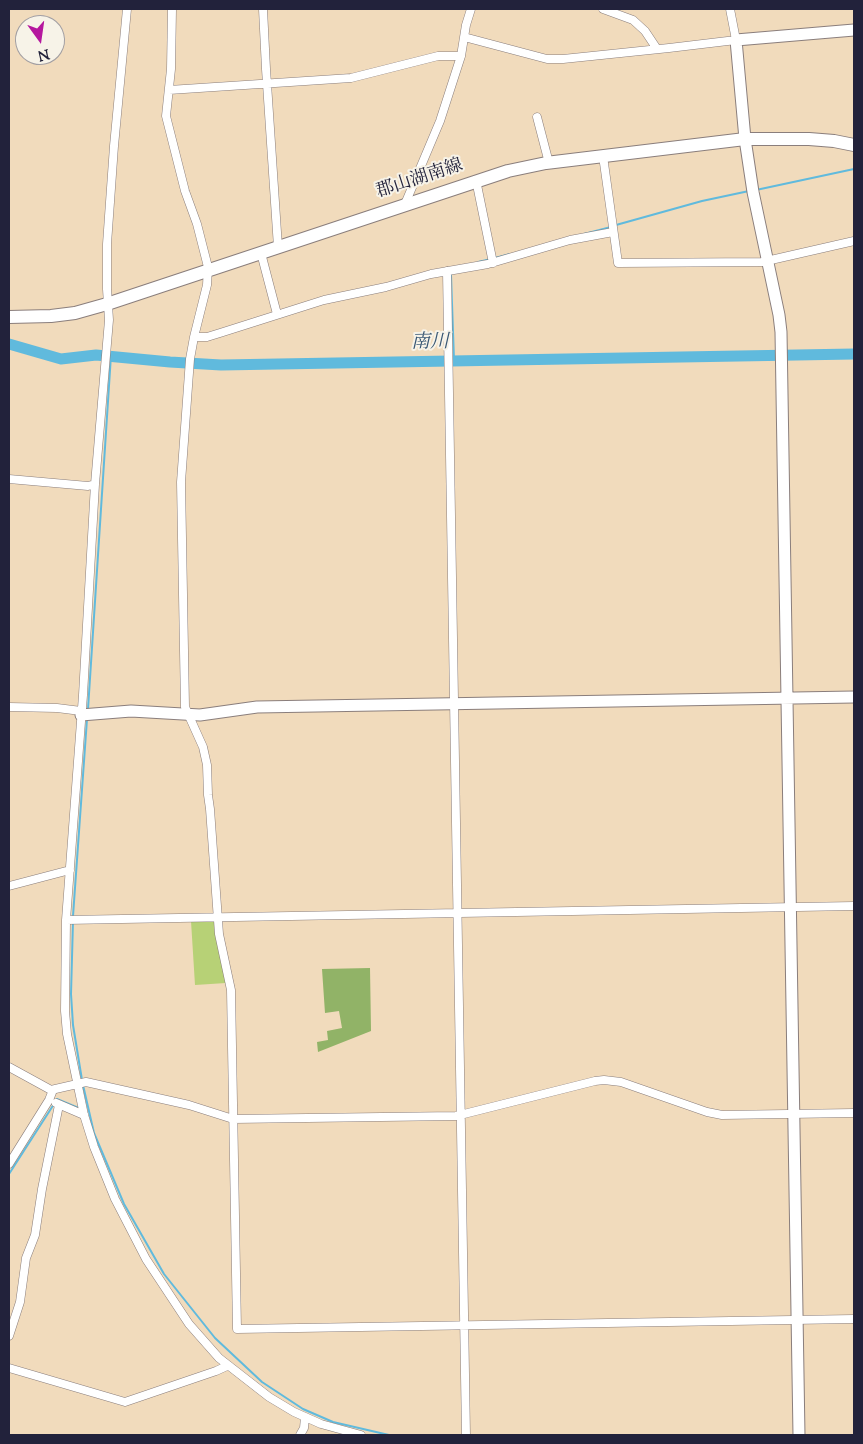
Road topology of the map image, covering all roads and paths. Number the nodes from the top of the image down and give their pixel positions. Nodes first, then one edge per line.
1 (127, 9) edge
2 (172, 9) edge
3 (263, 9) edge
4 (471, 9) edge
5 (603, 9) edge
6 (730, 9) edge
7 (854, 30) edge
8 (464, 36) junction
9 (736, 40) junction
10 (657, 49) junction
11 (461, 56) junction
12 (267, 83) junction
13 (169, 90) junction
14 (537, 117) dead end
15 (745, 140) junction
16 (854, 145) edge
17 (603, 156) junction
18 (549, 163) junction
19 (476, 180) junction
20 (405, 204) junction
21 (613, 232) junction
22 (854, 241) edge
23 (278, 247) junction
24 (261, 252) junction
25 (767, 261) junction
26 (493, 263) junction
27 (208, 271) junction
28 (446, 271) junction
29 (107, 304) junction
30 (277, 314) junction
31 (9, 317) edge
32 (194, 336) junction
33 (9, 479) edge
34 (95, 484) junction
35 (854, 697) edge
36 (786, 698) junction
37 (455, 704) junction
38 (9, 707) edge
39 (81, 713) junction
40 (188, 714) junction
41 (70, 870) junction
42 (9, 886) edge
43 (854, 906) edge
44 (790, 907) junction
45 (458, 914) junction
46 (218, 918) junction
47 (70, 920) junction
48 (9, 1067) edge
49 (81, 1083) junction
50 (53, 1090) junction
51 (49, 1100) junction
52 (59, 1105) junction
53 (854, 1112) edge
54 (794, 1114) junction
55 (84, 1115) junction
56 (461, 1115) junction
57 (233, 1119) junction
58 (9, 1164) edge
59 (854, 1319) edge
60 (797, 1320) junction
61 (464, 1326) junction
62 (9, 1336) edge
63 (227, 1366) junction
64 (9, 1368) edge
65 (305, 1417) junction
66 (343, 1433) edge
67 (300, 1435) edge
68 (361, 1435) edge
69 (466, 1435) edge
70 (800, 1435) edge

1 - 29 street
2 - 13 street
3 - 12 street
4 - 8 street
5 - 10 street
6 - 9 street
7 - 9 street
8 - 10 street
8 - 11 street
9 - 10 street
9 - 15 street
11 - 12 street
11 - 20 street
12 - 13 street
12 - 23 street
13 - 27 street
14 - 18 street
15 - 16 main road, 郡山湖南線
15 - 17 main road, 郡山湖南線
15 - 25 street
17 - 18 main road, 郡山湖南線
17 - 21 street
18 - 19 main road, 郡山湖南線
19 - 20 main road, 郡山湖南線
19 - 26 street
20 - 23 main road, 郡山湖南線
21 - 25 street
21 - 26 street
22 - 25 street
23 - 24 main road, 郡山湖南線
24 - 27 main road, 郡山湖南線
24 - 30 street
25 - 36 street
26 - 28 street
27 - 29 main road, 郡山湖南線
27 - 32 street
28 - 30 street
28 - 37 street
29 - 31 main road, 郡山湖南線
29 - 34 street
30 - 32 street
32 - 40 street
33 - 34 street
34 - 39 street
35 - 36 street
36 - 37 street
36 - 44 street
37 - 40 street
37 - 45 street
38 - 39 street
39 - 40 street
39 - 41 street
40 - 46 street
41 - 42 street
41 - 47 street
43 - 44 street
44 - 45 street
44 - 54 street
45 - 46 street
45 - 56 street
46 - 47 street
46 - 57 street
47 - 49 street
48 - 50 street
49 - 50 street
49 - 55 street
49 - 57 street
50 - 51 street
51 - 52 street
51 - 58 street
52 - 55 street
52 - 62 street
53 - 54 street
54 - 56 street
54 - 60 street
55 - 63 street
56 - 57 street
56 - 61 street
57 - 61 street
59 - 60 street
60 - 61 street
60 - 70 street
61 - 69 street
63 - 64 street
63 - 65 street
65 - 66 street
65 - 67 street
66 - 68 street

